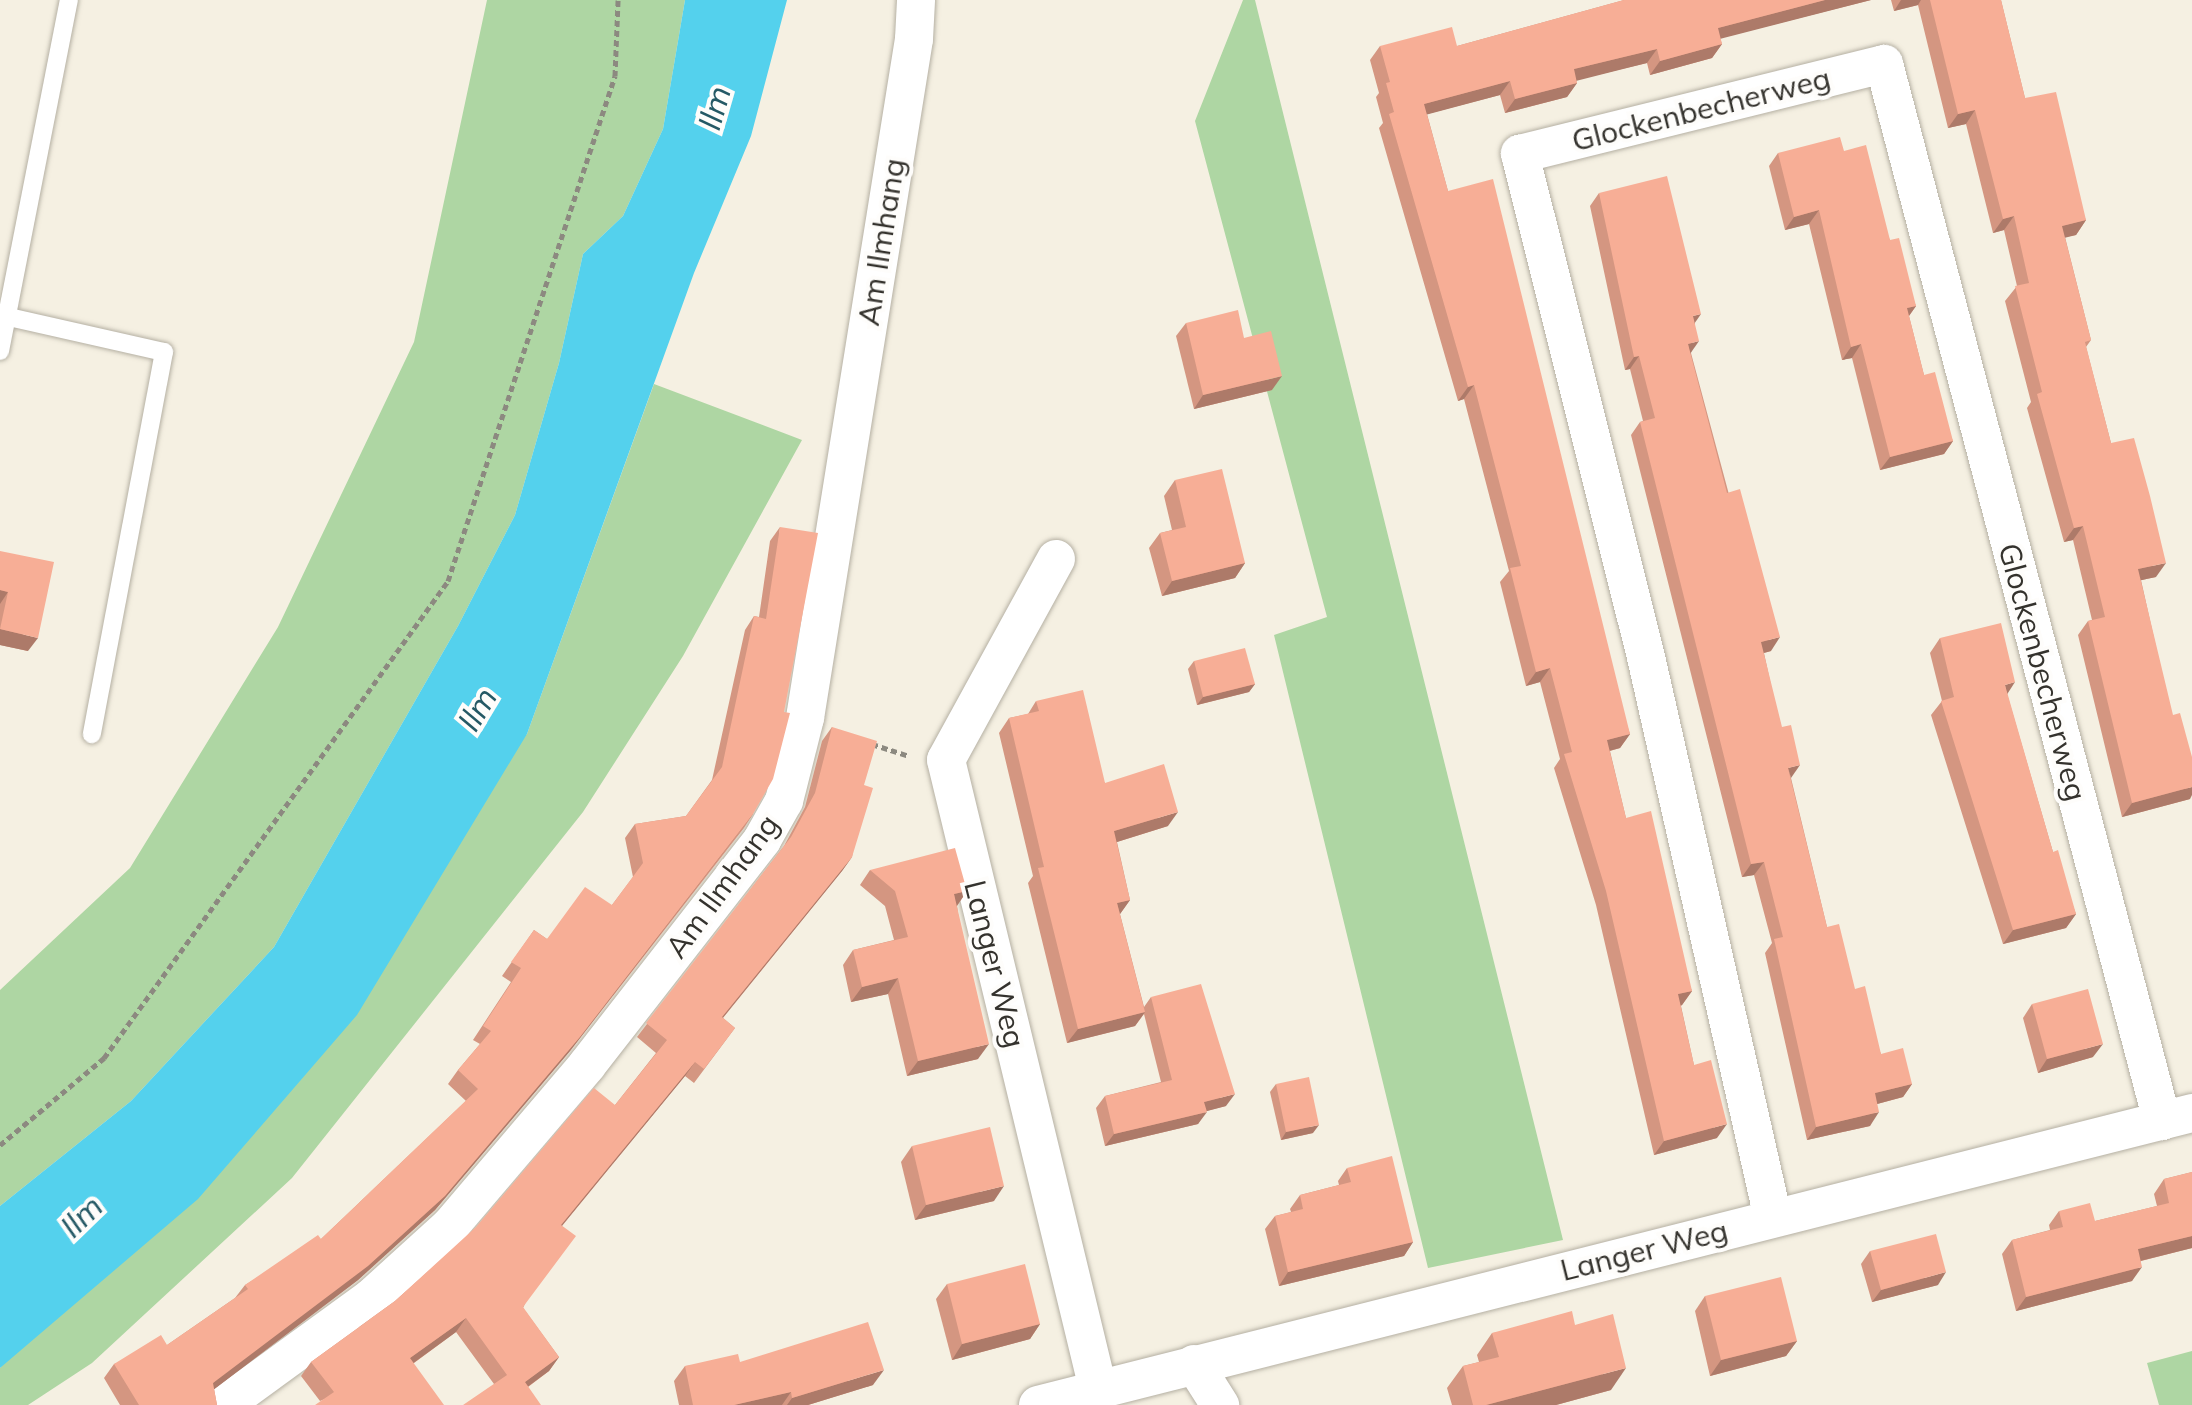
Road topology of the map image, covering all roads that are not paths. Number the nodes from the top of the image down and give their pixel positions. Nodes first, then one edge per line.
1 (69, 0) edge
2 (916, 0) edge
3 (4, 316) edge
4 (0, 351) edge
5 (1056, 559) dead end
6 (92, 734) dead end
7 (2177, 1117) edge
8 (1773, 1218) junction
9 (1194, 1364) junction
10 (1098, 1389) junction
11 (224, 1405) edge
12 (1038, 1405) edge
13 (1220, 1405) edge

1 - 3 lane
2 - 11 street, Am Ilmhang
3 - 4 lane
3 - 6 lane
5 - 10 street, Langer Weg
7 - 8 street, Langer Weg
7 - 8 street, Glockenbecherweg
8 - 9 street, Langer Weg
9 - 10 street, Langer Weg
9 - 13 street
10 - 12 street, Langer Weg

